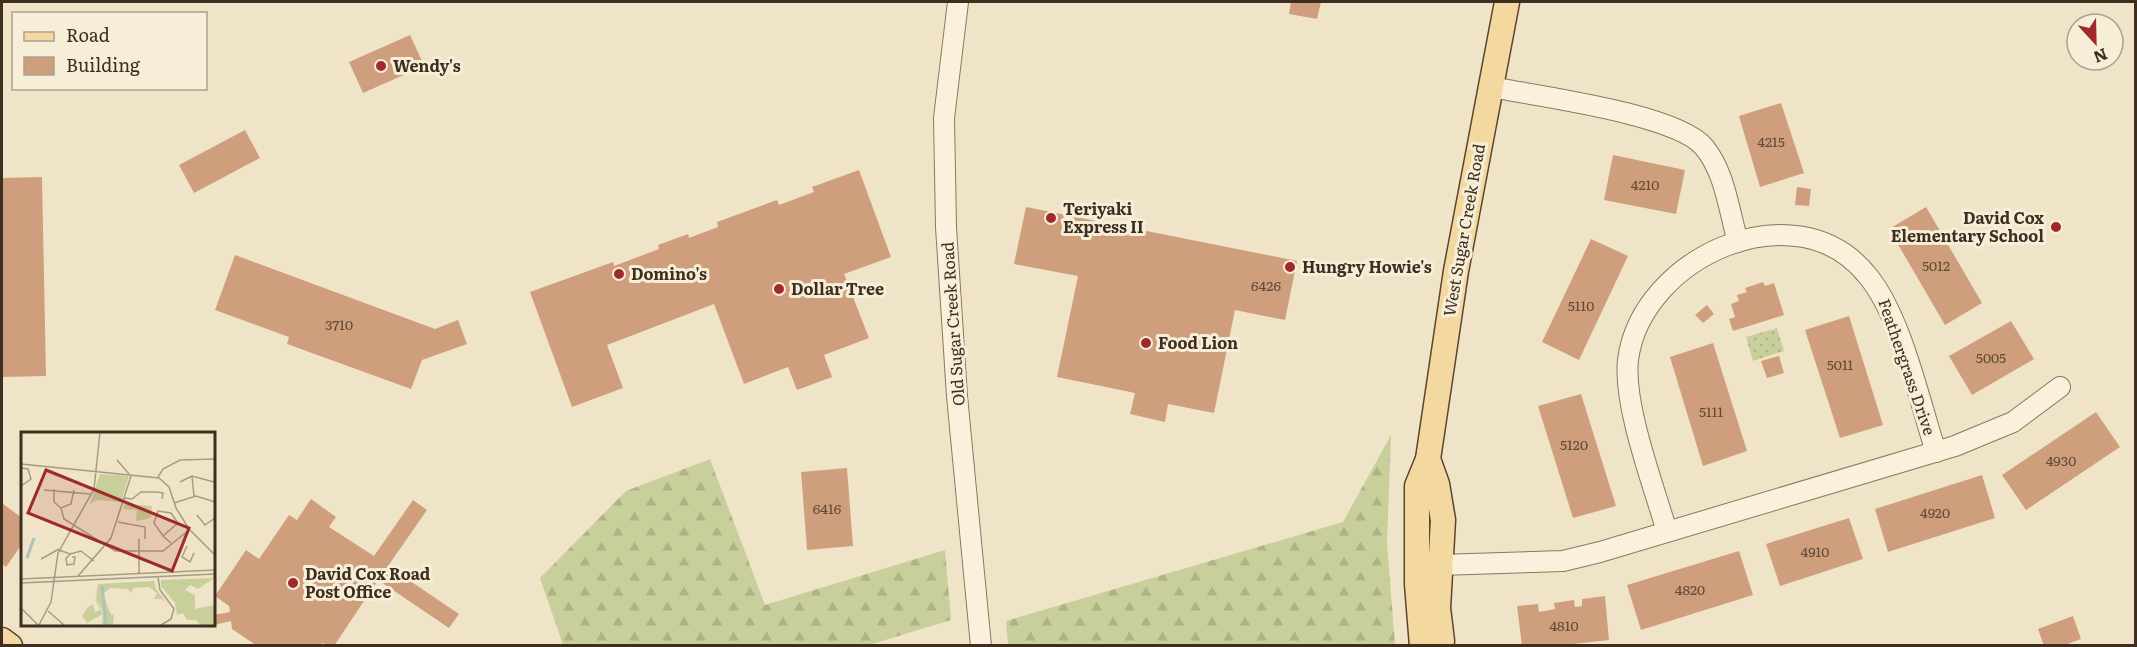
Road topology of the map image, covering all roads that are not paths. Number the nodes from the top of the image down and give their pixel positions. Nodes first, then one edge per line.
1 (958, 2) edge
2 (1507, 2) edge
3 (1491, 87) junction
4 (1738, 242) junction
5 (2060, 387) dead end
6 (1936, 452) junction
7 (1428, 459) junction
8 (1667, 532) junction
9 (1439, 565) junction
10 (2, 640) edge
11 (10, 645) edge
12 (981, 645) edge
13 (1422, 645) edge
14 (1440, 645) edge

1 - 12 street, Old Sugar Creek Road
2 - 3 main road, West Sugar Creek Road
3 - 4 street
3 - 7 main road, West Sugar Creek Road
4 - 6 street, Feathergrass Drive
4 - 8 street, Feathergrass Drive
5 - 6 street, Feathergrass Drive
6 - 8 street, Feathergrass Drive
7 - 9 main road, West Sugar Creek Road
7 - 13 main road, West Sugar Creek Road
8 - 9 street, Feathergrass Drive
9 - 14 main road, West Sugar Creek Road
10 - 11 main road

